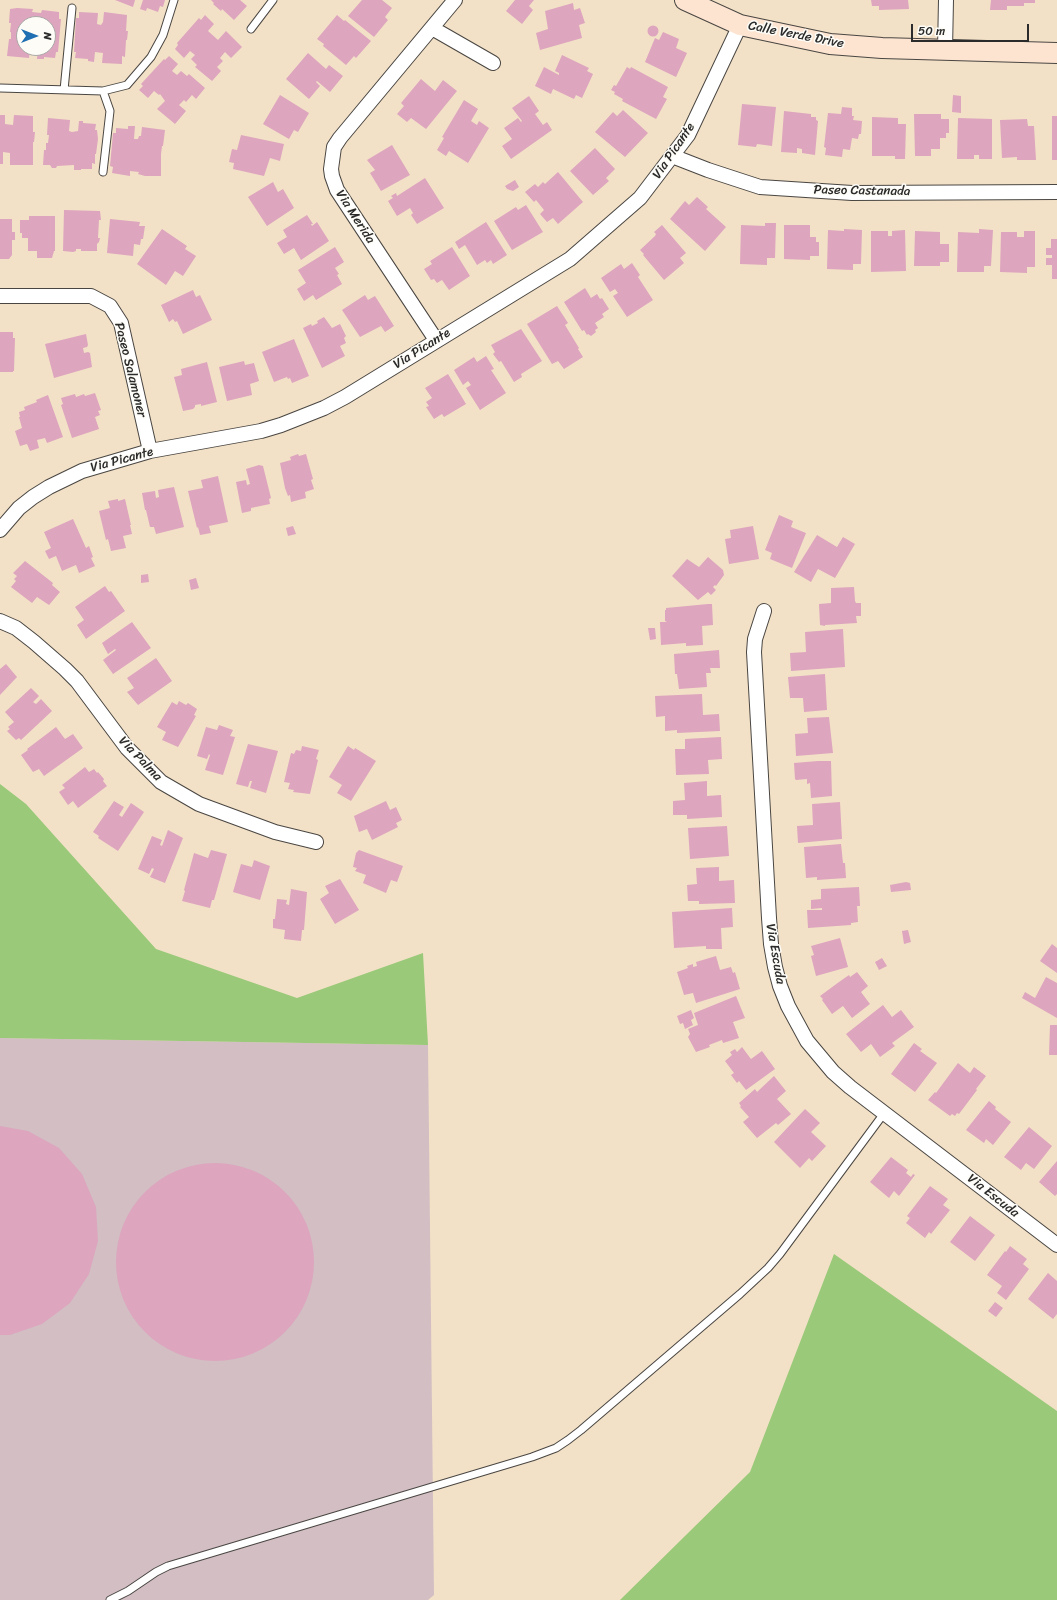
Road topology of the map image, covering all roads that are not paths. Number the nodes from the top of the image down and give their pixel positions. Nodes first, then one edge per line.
1 (174, 0) edge
2 (274, 0) edge
3 (455, 0) edge
4 (685, 0) edge
5 (946, 0) edge
6 (72, 8) dead end
7 (740, 25) junction
8 (432, 28) junction
9 (251, 29) dead end
10 (945, 50) junction
11 (1057, 53) edge
12 (493, 64) dead end
13 (0, 88) edge
14 (64, 90) junction
15 (104, 91) junction
16 (672, 156) junction
17 (103, 172) dead end
18 (1057, 192) edge
19 (0, 296) edge
20 (436, 340) junction
21 (150, 452) junction
22 (0, 530) edge
23 (764, 611) dead end
24 (0, 621) edge
25 (316, 842) dead end
26 (885, 1112) junction
27 (1057, 1245) edge
28 (110, 1600) edge

1 - 15 lane
2 - 9 lane
3 - 8 street, Via Merida
4 - 7 main road, Calle Verde Drive
5 - 10 street
6 - 14 lane
7 - 10 main road, Calle Verde Drive
7 - 16 street, Via Picante
8 - 12 street
8 - 20 street, Via Merida
10 - 11 main road, Calle Verde Drive
13 - 14 lane
14 - 15 lane
15 - 17 lane
16 - 18 street, Paseo Castanada
16 - 20 street, Via Picante
19 - 21 street, Paseo Salamoner
20 - 21 street, Via Picante
21 - 22 street, Via Picante
23 - 26 street, Via Escuda
24 - 25 street, Via Palma
26 - 27 street, Via Escuda
26 - 28 lane

